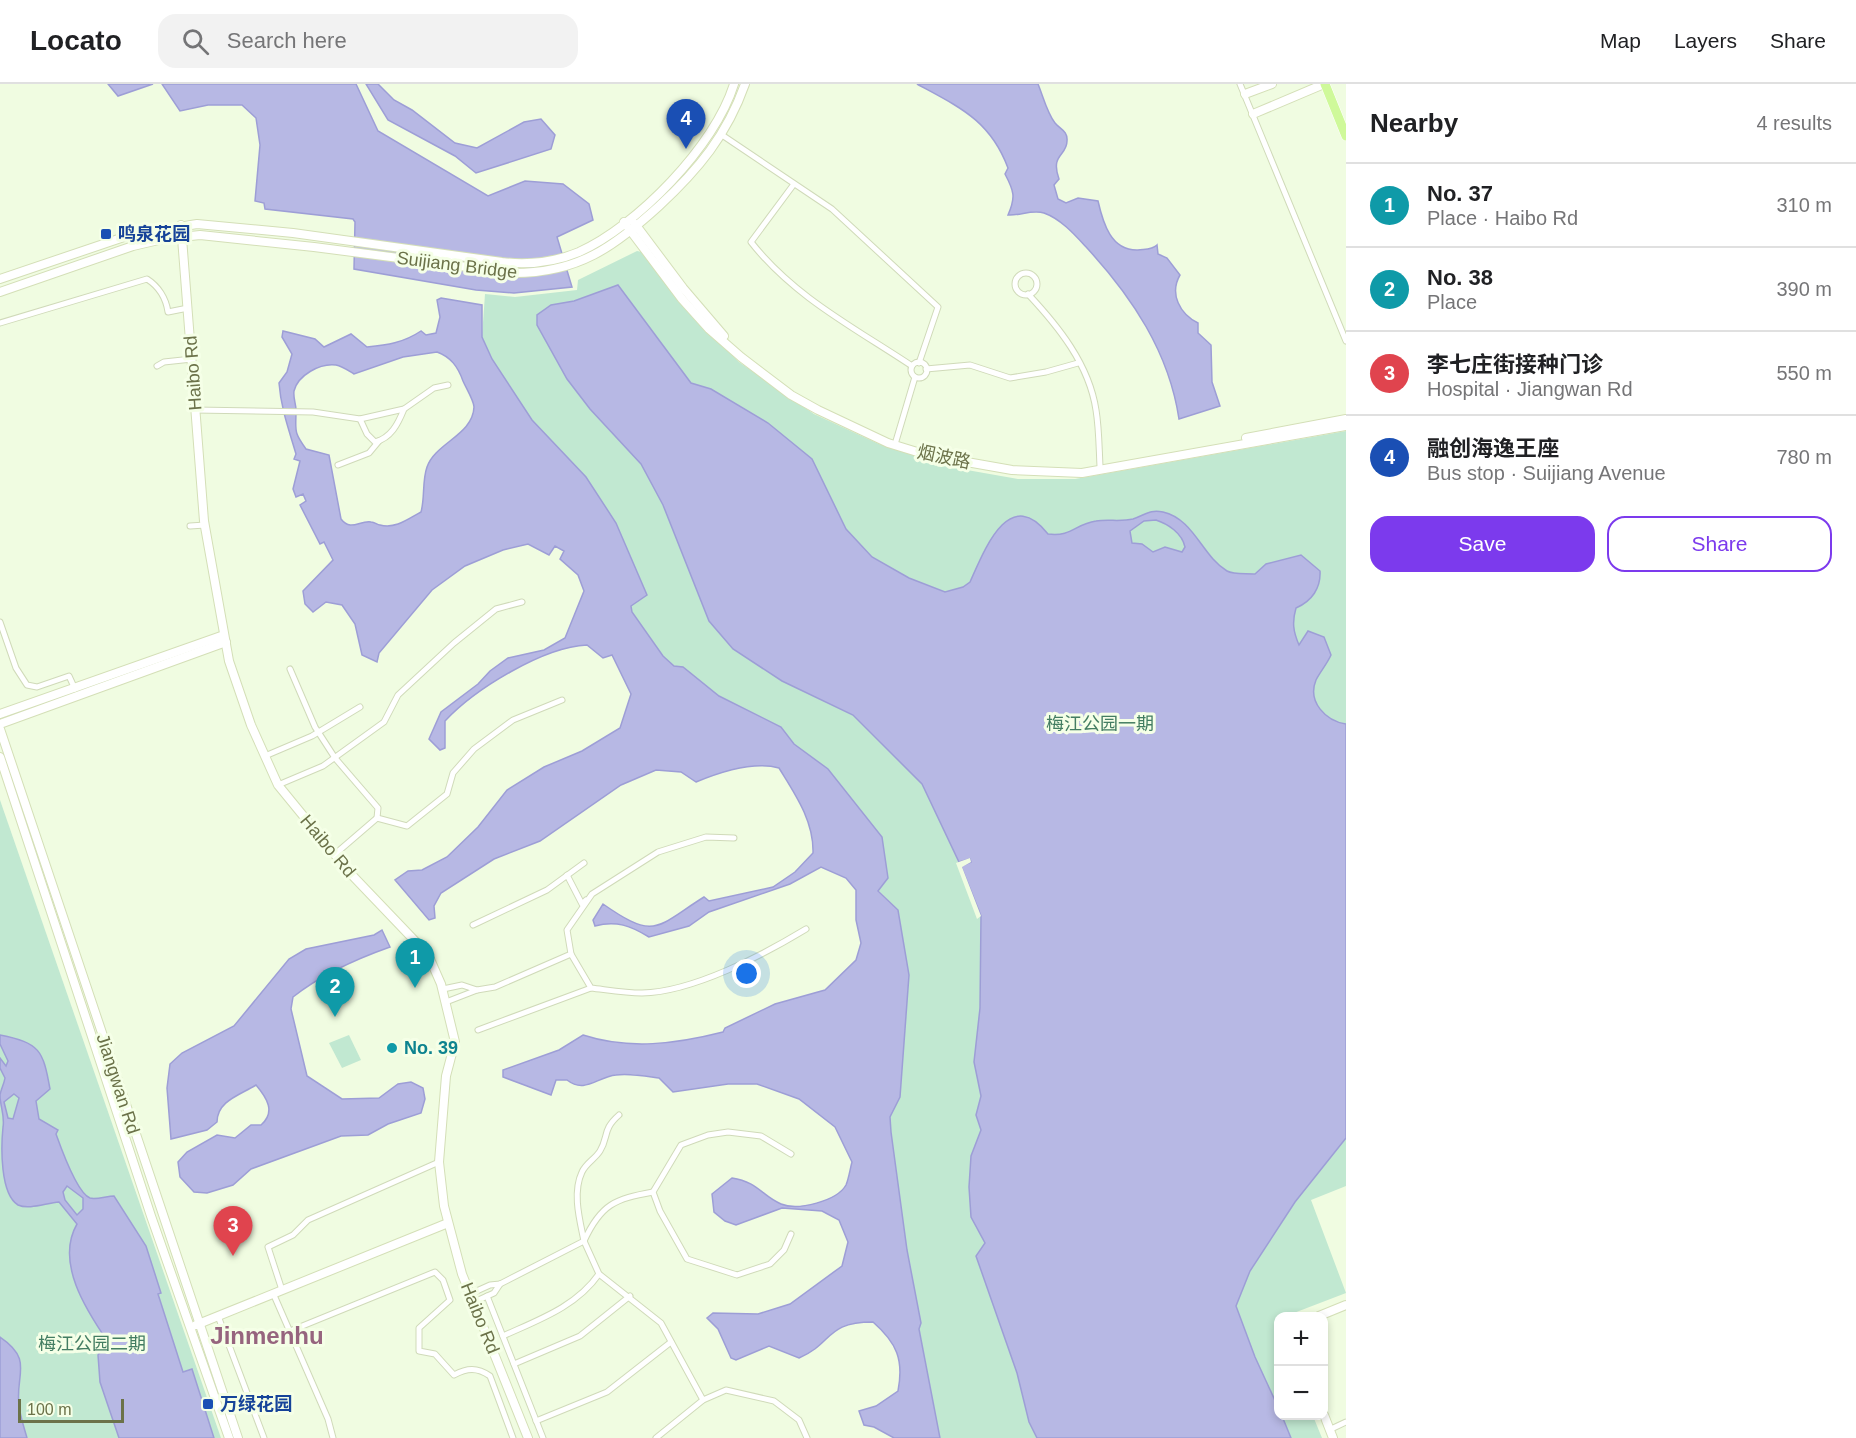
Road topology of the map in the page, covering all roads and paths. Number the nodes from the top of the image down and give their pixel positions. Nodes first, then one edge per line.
1 (734, 84) edge
2 (744, 84) edge
3 (1240, 84) edge
4 (1272, 84) edge
5 (1324, 84) edge
6 (1332, 84) edge
7 (1245, 94) junction
8 (1331, 100) junction
9 (1253, 114) junction
10 (722, 135) junction
11 (1346, 136) edge
12 (794, 184) junction
13 (627, 220) junction
14 (182, 225) junction
15 (635, 229) junction
16 (182, 236) junction
17 (0, 279) edge
18 (0, 292) edge
19 (1028, 294) junction
20 (188, 308) junction
21 (0, 323) edge
22 (1346, 341) edge
23 (192, 359) junction
24 (919, 363) junction
25 (1078, 363) junction
26 (158, 366) dead end
27 (912, 366) junction
28 (926, 369) junction
29 (915, 377) junction
30 (448, 385) dead end
31 (404, 409) junction
32 (195, 410) junction
33 (360, 419) junction
34 (1346, 419) edge
35 (1346, 426) edge
36 (379, 441) junction
37 (896, 441) junction
38 (338, 465) dead end
39 (1100, 466) junction
40 (205, 525) junction
41 (190, 526) dead end
42 (522, 602) dead end
43 (0, 622) edge
44 (225, 639) junction
45 (290, 669) dead end
46 (76, 692) junction
47 (562, 700) dead end
48 (360, 707) dead end
49 (0, 714) edge
50 (0, 724) edge
51 (0, 729) edge
52 (319, 732) junction
53 (265, 756) junction
54 (0, 757) edge
55 (334, 758) junction
56 (278, 785) junction
57 (377, 818) junction
58 (734, 838) dead end
59 (334, 855) junction
60 (584, 863) dead end
61 (567, 875) junction
62 (592, 894) junction
63 (473, 925) dead end
64 (806, 929) dead end
65 (571, 954) junction
66 (591, 988) junction
67 (443, 989) junction
68 (477, 990) junction
69 (446, 1002) junction
70 (478, 1030) dead end
71 (619, 1115) dead end
72 (791, 1154) dead end
73 (439, 1162) junction
74 (653, 1192) junction
75 (448, 1223) junction
76 (791, 1234) dead end
77 (584, 1241) junction
78 (599, 1274) junction
79 (500, 1284) junction
80 (278, 1291) junction
81 (487, 1296) junction
82 (630, 1296) junction
83 (472, 1298) junction
84 (1346, 1305) edge
85 (1328, 1313) edge
86 (218, 1316) junction
87 (199, 1323) junction
88 (190, 1327) junction
89 (290, 1331) junction
90 (503, 1336) junction
91 (671, 1342) junction
92 (514, 1364) junction
93 (703, 1400) junction
94 (1325, 1420) edge
95 (536, 1421) junction
96 (1346, 1422) edge
97 (1331, 1434) edge
98 (229, 1438) edge
99 (238, 1438) edge
100 (264, 1438) edge
101 (333, 1438) edge
102 (513, 1438) edge
103 (528, 1438) edge
104 (543, 1438) edge
105 (656, 1438) edge
106 (807, 1438) edge

1 - 13 main road, Suijiang Bridge
2 - 10 main road, Suijiang Bridge
3 - 7 street
4 - 7 main road
5 - 8 main road
5 - 9 main road
6 - 8 main road
7 - 9 street
8 - 11 main road
9 - 22 street
10 - 12 street
10 - 15 main road, Suijiang Bridge
12 - 24 street
12 - 27 street
13 - 14 main road, Suijiang Bridge
13 - 15 main road, 烟波路
14 - 16 main road, Haibo Rd
14 - 17 main road, Suijiang Bridge
15 - 16 main road, Suijiang Bridge
15 - 35 main road, 烟波路
15 - 37 main road, 烟波路
16 - 18 main road, Suijiang Bridge
16 - 20 main road, Haibo Rd
19 - 19 street
19 - 25 street
20 - 21 street
20 - 23 main road, Haibo Rd
23 - 26 street
23 - 32 main road, Haibo Rd
24 - 27 street
24 - 28 street
25 - 28 street
25 - 39 street
27 - 29 street
28 - 29 street
29 - 37 street
30 - 31 street
31 - 33 street
31 - 36 street
32 - 33 street
32 - 40 main road, Haibo Rd
33 - 36 street
34 - 39 main road, 烟波路
36 - 38 street
37 - 39 main road, 烟波路
40 - 41 street
40 - 44 main road, Haibo Rd
42 - 55 street
43 - 46 street
44 - 46 main road
44 - 53 main road, Haibo Rd
45 - 52 street
46 - 49 main road
46 - 50 main road
47 - 57 street
48 - 52 street
51 - 87 main road, Jiangwan Rd
52 - 53 street
52 - 55 street
53 - 56 main road, Haibo Rd
54 - 88 main road, Jiangwan Rd
55 - 56 street
55 - 57 street
56 - 59 main road, Haibo Rd
57 - 59 street
58 - 62 street
59 - 67 main road, Haibo Rd
60 - 61 street
61 - 62 street
61 - 63 street
62 - 65 street
64 - 66 street
65 - 66 street
65 - 68 street
66 - 70 street
67 - 68 street
67 - 69 main road, Haibo Rd
68 - 69 street
69 - 73 main road, Haibo Rd
71 - 77 street
72 - 74 street
73 - 75 main road, Haibo Rd
73 - 80 street
74 - 76 street
74 - 77 street
75 - 80 main road
75 - 83 main road, Haibo Rd
77 - 78 street
77 - 79 street
78 - 82 street
78 - 90 street
79 - 81 street
79 - 83 street
80 - 86 main road
80 - 89 street
81 - 83 street
81 - 90 street
82 - 91 street
82 - 92 street
83 - 103 main road, Haibo Rd
84 - 85 main road
86 - 87 main road
86 - 100 street
87 - 88 main road
87 - 99 main road, Jiangwan Rd
88 - 98 main road, Jiangwan Rd
89 - 101 street
89 - 102 street
90 - 92 street
91 - 93 street
91 - 95 street
92 - 95 street
93 - 105 street
93 - 106 street
94 - 97 main road
95 - 104 street
96 - 97 street

